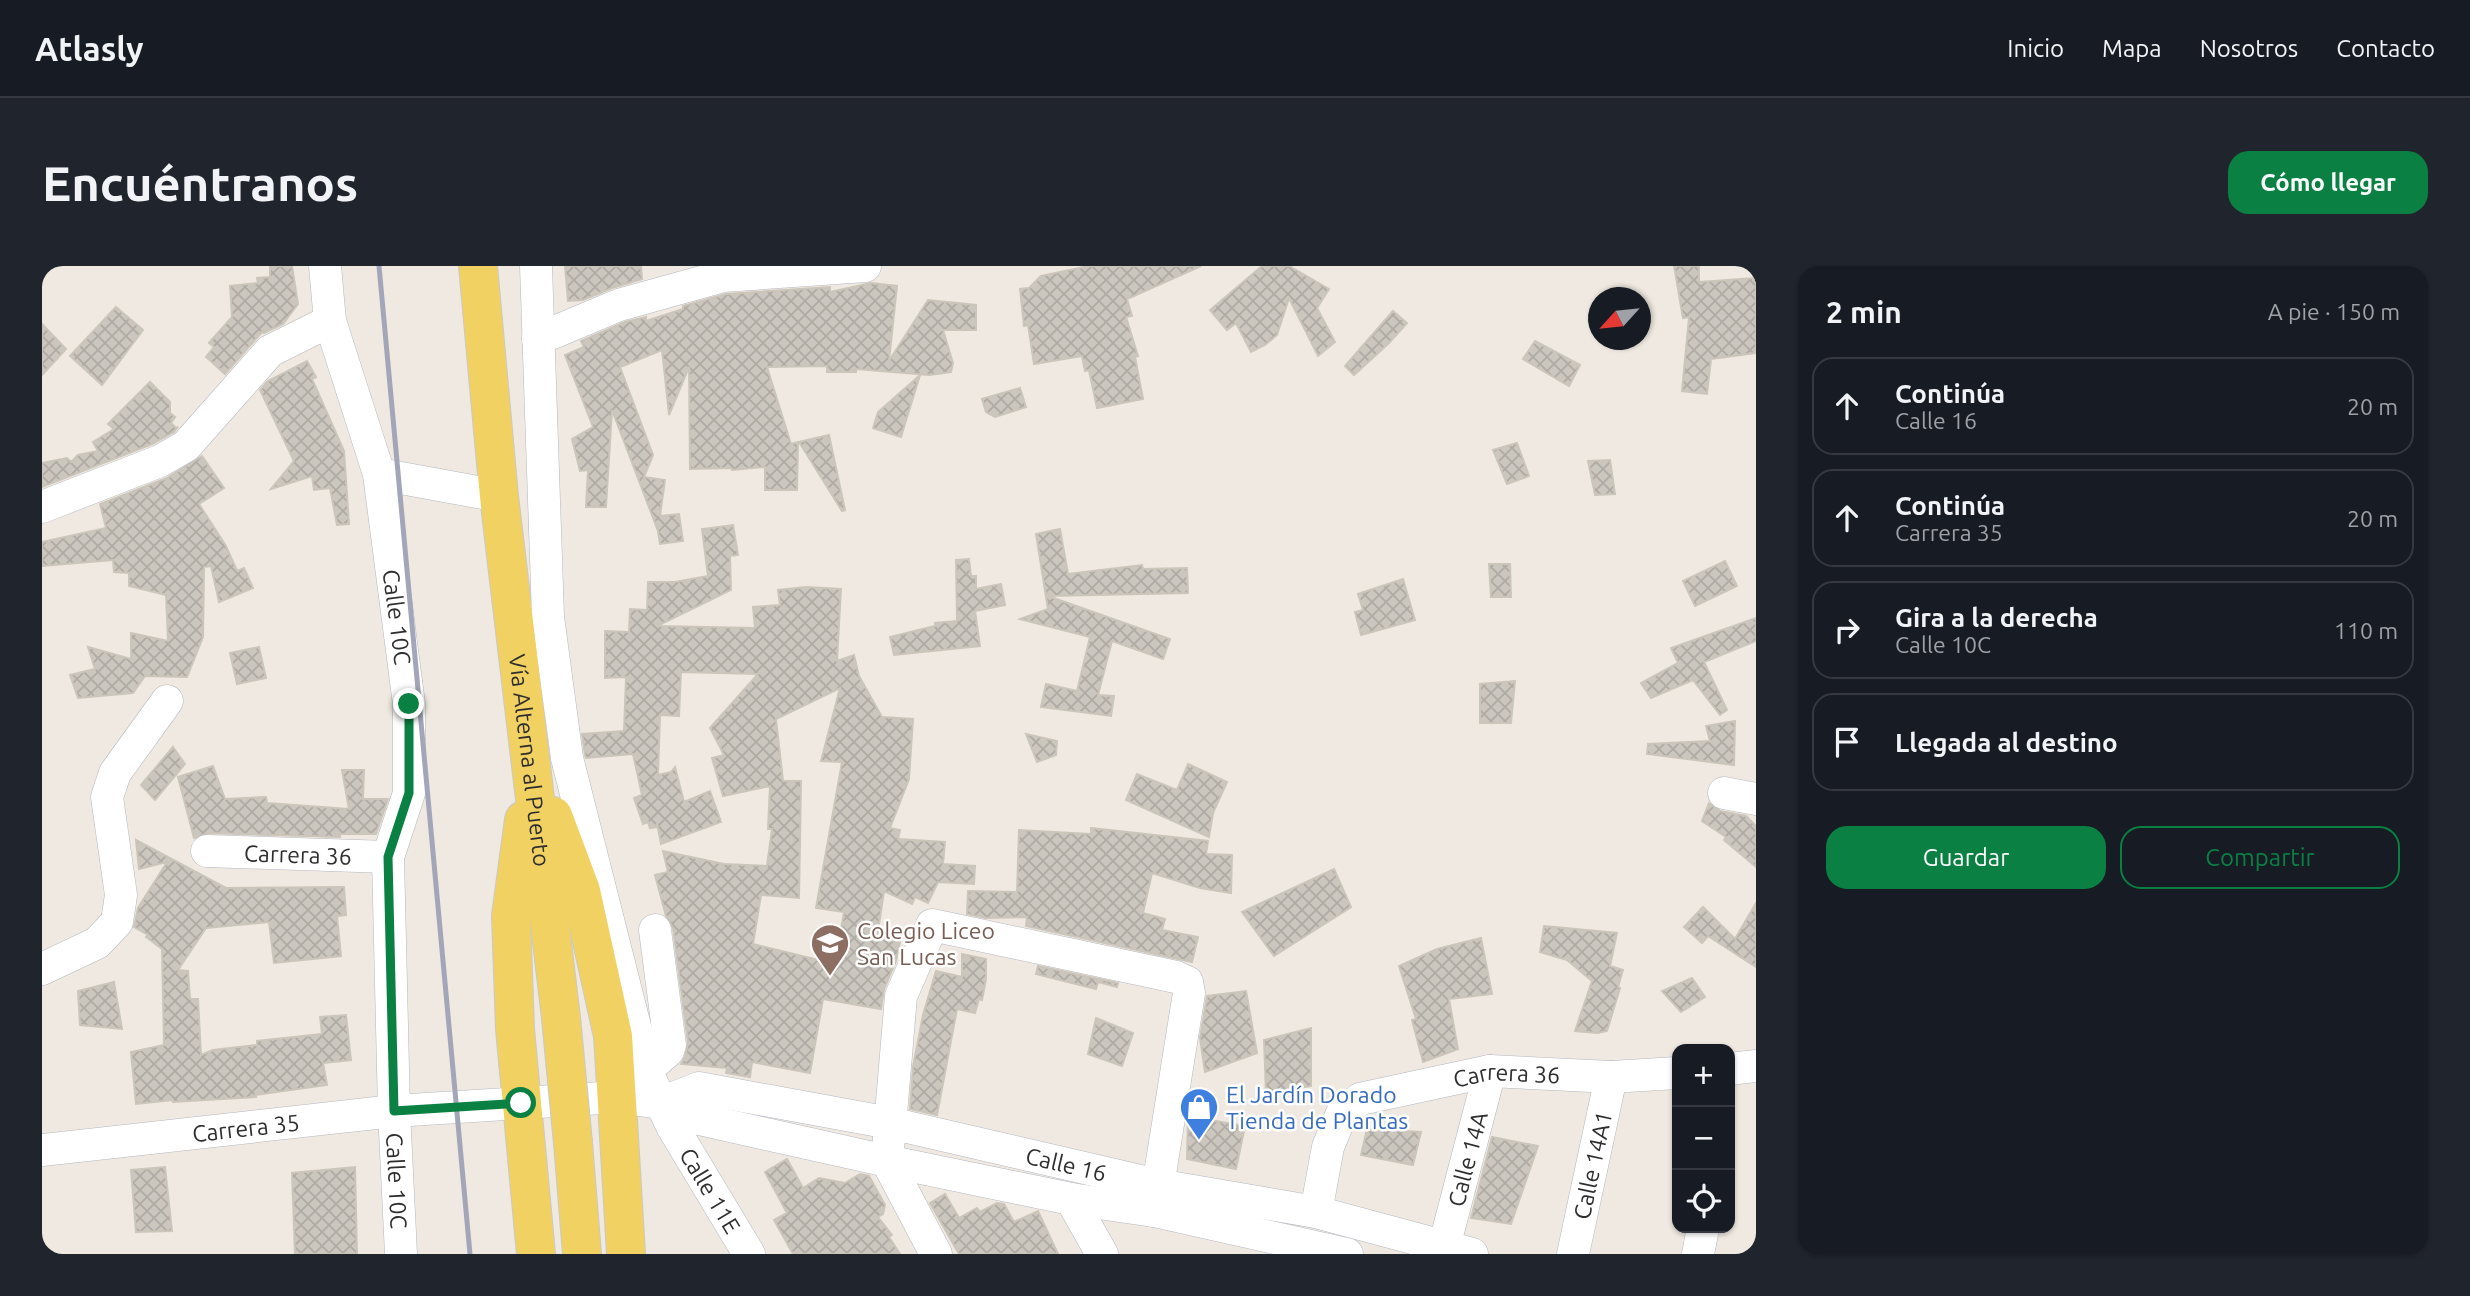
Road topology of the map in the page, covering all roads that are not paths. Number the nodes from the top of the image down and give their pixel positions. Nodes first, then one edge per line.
1 (325, 266) edge
2 (478, 266) edge
3 (536, 266) edge
4 (865, 266) edge
5 (723, 271) edge
6 (330, 321) junction
7 (538, 339) junction
8 (379, 474) junction
9 (499, 496) junction
10 (42, 507) edge
11 (167, 701) dead end
12 (531, 758) junction
13 (1724, 793) dead end
14 (1756, 799) edge
15 (206, 851) dead end
16 (388, 857) junction
17 (655, 930) dead end
18 (42, 969) edge
19 (1756, 1066) edge
20 (1735, 1068) edge
21 (646, 1070) junction
22 (1490, 1071) junction
23 (1672, 1073) edge
24 (1611, 1077) junction
25 (618, 1097) junction
26 (521, 1103) junction
27 (449, 1109) joint
28 (394, 1111) junction
29 (666, 1114) junction
30 (890, 1124) junction
31 (42, 1150) edge
32 (887, 1161) junction
33 (1156, 1198) junction
34 (1071, 1199) junction
35 (1316, 1212) junction
36 (1702, 1233) edge
37 (1239, 1241) edge
38 (1458, 1251) edge
39 (401, 1254) edge
40 (536, 1254) edge
41 (582, 1254) edge
42 (626, 1254) edge
43 (749, 1254) edge
44 (936, 1254) edge
45 (1102, 1254) edge
46 (1347, 1254) edge
47 (1573, 1254) edge
48 (1698, 1254) edge

1 - 6 street, Calle 10C
2 - 9 main road, Vía Alterna al Puerto
3 - 7 street, Calle 11E
4 - 5 street
5 - 7 street
6 - 8 street, Calle 10C
6 - 10 street
7 - 21 street, Calle 11E
8 - 9 street
8 - 16 street, Calle 10C
9 - 12 main road, Vía Alterna al Puerto
11 - 18 street
12 - 25 main road
12 - 26 main road
12 - 41 main road, Vía Alterna al Puerto, bridge
13 - 14 street
15 - 16 street, Carrera 36
16 - 28 street, Calle 10C
17 - 21 street
19 - 20 street
21 - 29 street, Calle 11E
22 - 24 street, Carrera 36
22 - 35 street, Carrera 36
22 - 38 street, Calle 14A
23 - 24 street, Carrera 36
24 - 47 street, Calle 14A1
25 - 26 street, Calle 16
25 - 29 street, Calle 16
25 - 42 main road
26 - 27 street, Calle 16
26 - 40 main road
27 - 28 street, Carrera 35
28 - 31 street, Carrera 35
28 - 39 street, Calle 10C
29 - 30 street, Calle 16
29 - 32 street, Calle 16
29 - 43 street, Calle 11E
30 - 32 street
30 - 33 street, Calle 16
30 - 33 street
32 - 34 street, Calle 16
32 - 44 street
33 - 34 street, Calle 16
33 - 35 street, Calle 16
33 - 37 street, Calle 16
34 - 45 street
35 - 38 street, Calle 16
36 - 48 street
37 - 46 street, Calle 16

